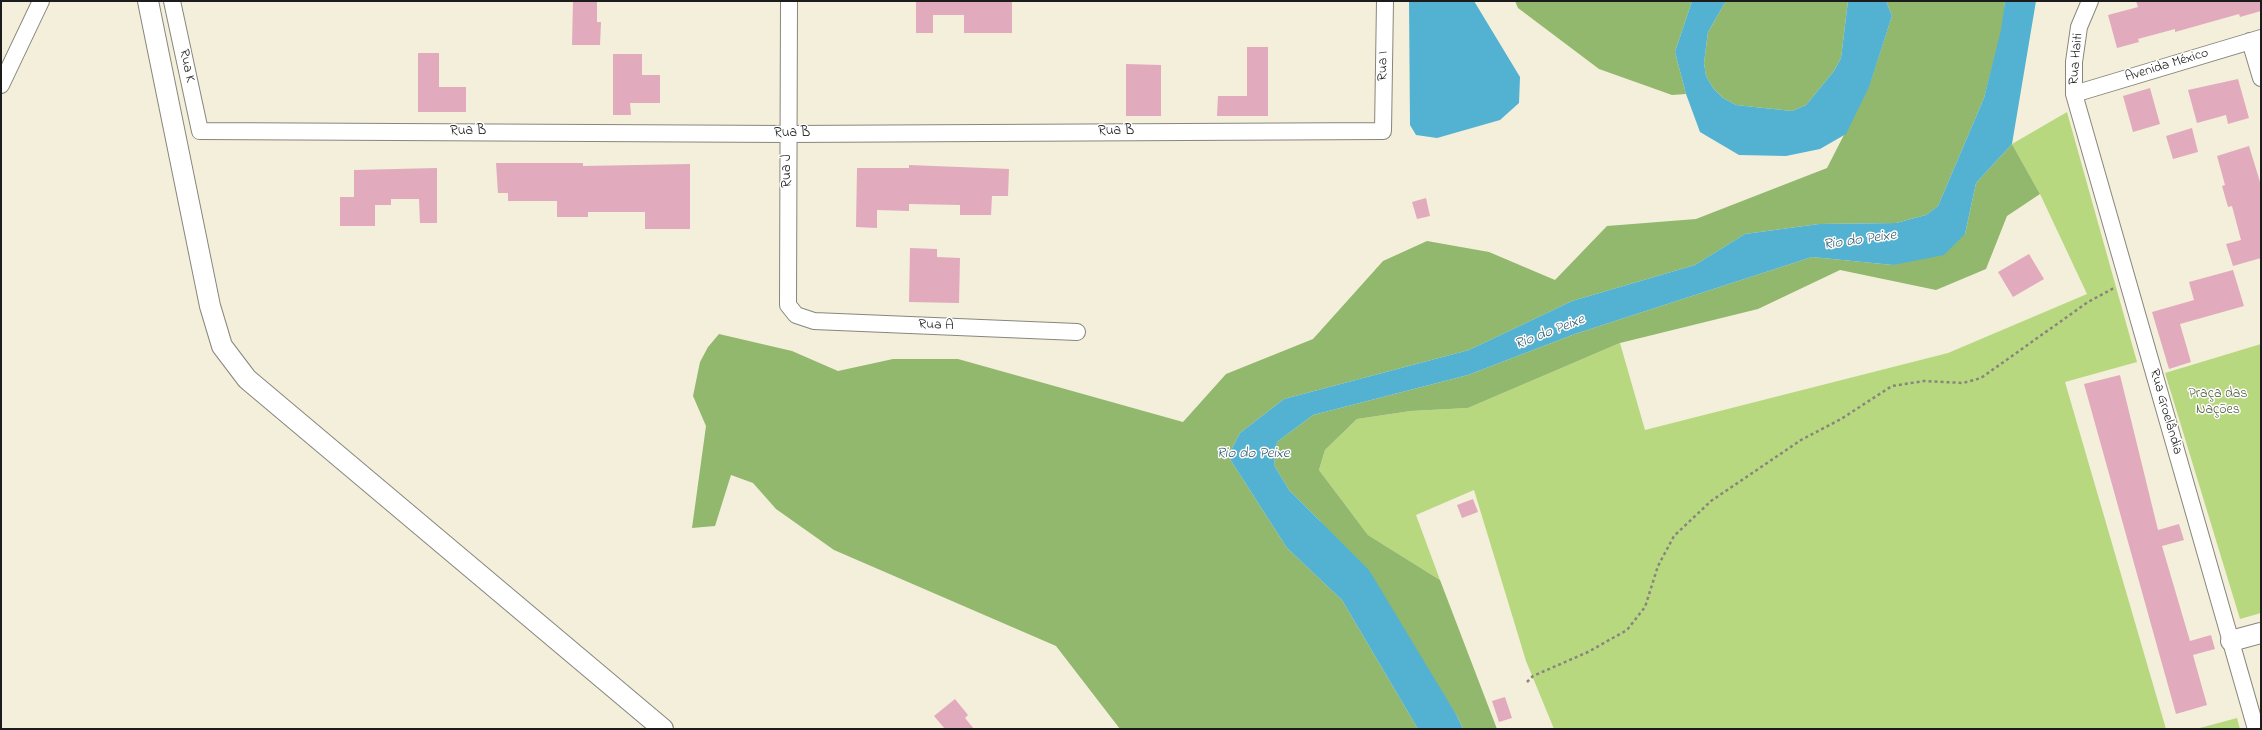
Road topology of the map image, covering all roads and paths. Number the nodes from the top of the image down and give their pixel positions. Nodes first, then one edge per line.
1 (41, 1) edge
2 (148, 1) edge
3 (172, 1) edge
4 (788, 1) edge
5 (1385, 1) edge
6 (2090, 1) edge
7 (2256, 39) edge
8 (2261, 78) edge
9 (1, 84) edge
10 (2074, 94) junction
11 (1383, 131) joint
12 (200, 132) joint
13 (788, 134) junction
14 (2127, 283) junction
15 (796, 315) joint
16 (1078, 332) dead end
17 (2261, 633) edge
18 (2231, 641) junction
19 (1527, 682) dead end
20 (663, 729) edge
21 (2256, 729) edge

1 - 9 street
2 - 20 street
3 - 12 street, Rua K
4 - 13 street, Rua J
5 - 11 street, Rua I
6 - 10 street, Rua Haiti
7 - 8 street
7 - 10 street, Avenida México
10 - 14 street, Rua Groelândia
11 - 13 street, Rua B
12 - 13 street, Rua B
13 - 15 street, Rua J
14 - 18 street, Rua Groelândia
14 - 19 path
15 - 16 street, Rua A
17 - 18 street
18 - 21 street, Rua Groelândia

